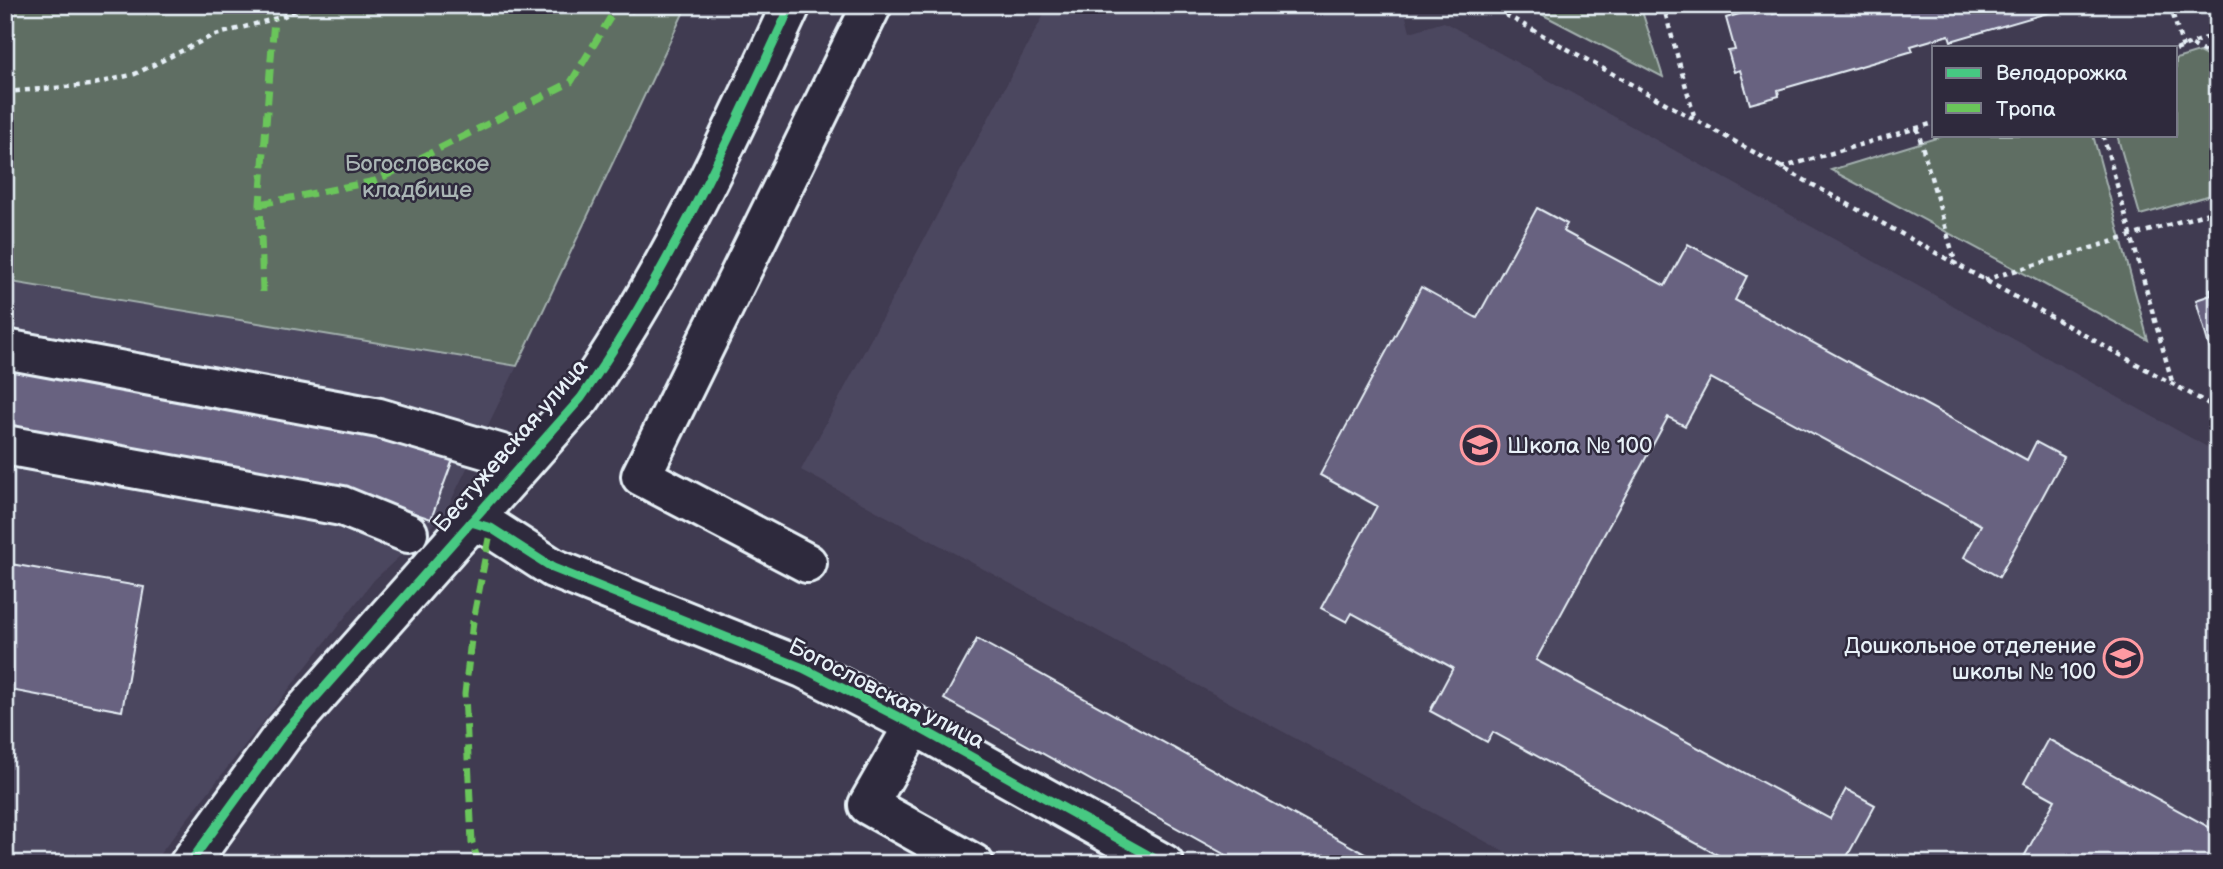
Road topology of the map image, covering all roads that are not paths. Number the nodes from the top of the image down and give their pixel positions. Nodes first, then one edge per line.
1 (792, 5) edge
2 (872, 5) edge
3 (5, 349) edge
4 (5, 445) edge
5 (522, 464) junction
6 (471, 522) junction
7 (408, 533) dead end
8 (807, 563) dead end
9 (914, 725) junction
10 (189, 864) edge
11 (974, 864) edge
12 (1164, 864) edge

1 - 5 street, Бестужевская улица
2 - 8 street
3 - 5 street
4 - 7 street
5 - 6 street, Бестужевская улица
6 - 9 street, Богословская улица
6 - 10 street, Бестужевская улица
9 - 11 street
9 - 12 street, Богословская улица

